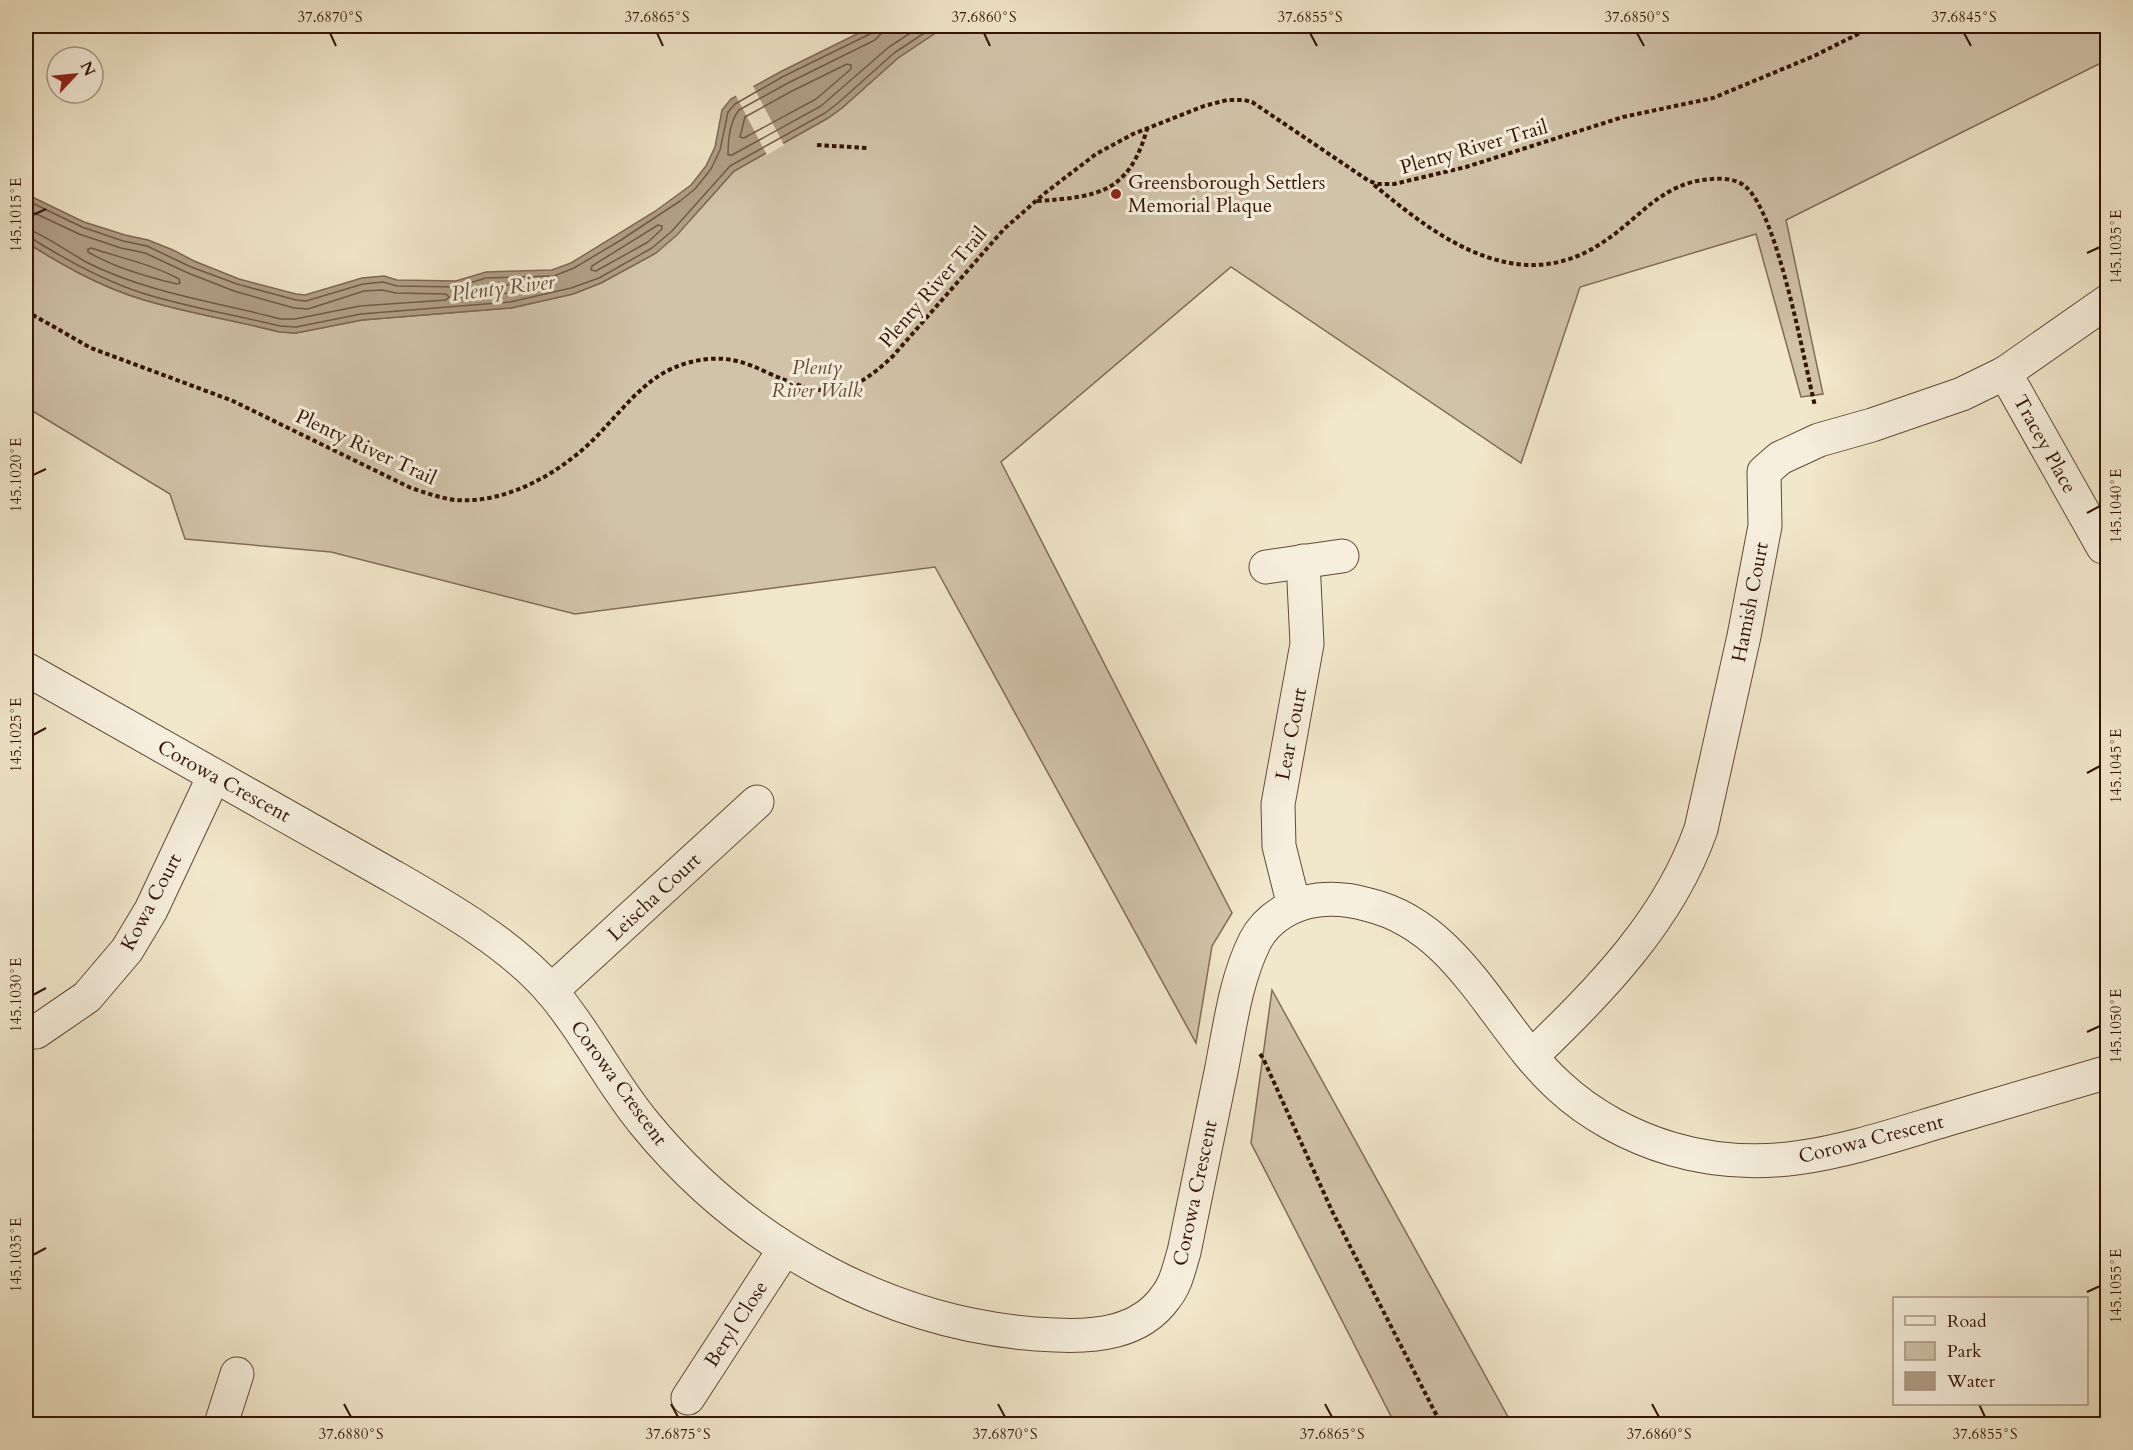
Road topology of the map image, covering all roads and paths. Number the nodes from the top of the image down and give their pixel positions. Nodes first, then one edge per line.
1 (1874, 26) edge
2 (1147, 128) junction
3 (817, 145) dead end
4 (867, 148) dead end
5 (1370, 181) junction
6 (1036, 201) junction
7 (2108, 301) edge
8 (26, 311) edge
9 (2005, 373) junction
10 (1819, 440) junction
11 (2103, 547) dead end
12 (1342, 556) dead end
13 (1303, 561) junction
14 (1266, 567) dead end
15 (26, 669) edge
16 (214, 776) junction
17 (757, 802) dead end
18 (1294, 906) junction
19 (551, 991) junction
20 (36, 1032) dead end
21 (1257, 1051) dead end
22 (1532, 1056) junction
23 (2108, 1071) edge
24 (784, 1250) junction
25 (237, 1374) dead end
26 (688, 1398) dead end
27 (222, 1425) edge
28 (1441, 1425) edge

1 - 5 path, Plenty River Trail
2 - 5 path, Plenty River Trail
2 - 6 path, Plenty River Trail
2 - 6 path
3 - 4 path
5 - 10 path
6 - 8 path, Plenty River Trail
7 - 9 street, Hamish Court
9 - 10 street, Hamish Court
9 - 11 street, Tracey Place
10 - 22 street, Hamish Court
12 - 13 street
13 - 14 street
13 - 18 street, Lear Court
15 - 16 street, Corowa Crescent
16 - 19 street, Corowa Crescent
16 - 20 street, Kowa Court
17 - 19 street, Leischa Court
18 - 22 street, Corowa Crescent
18 - 24 street, Corowa Crescent
19 - 24 street, Corowa Crescent
21 - 28 path
22 - 23 street, Corowa Crescent
24 - 26 street, Beryl Close
25 - 27 street

